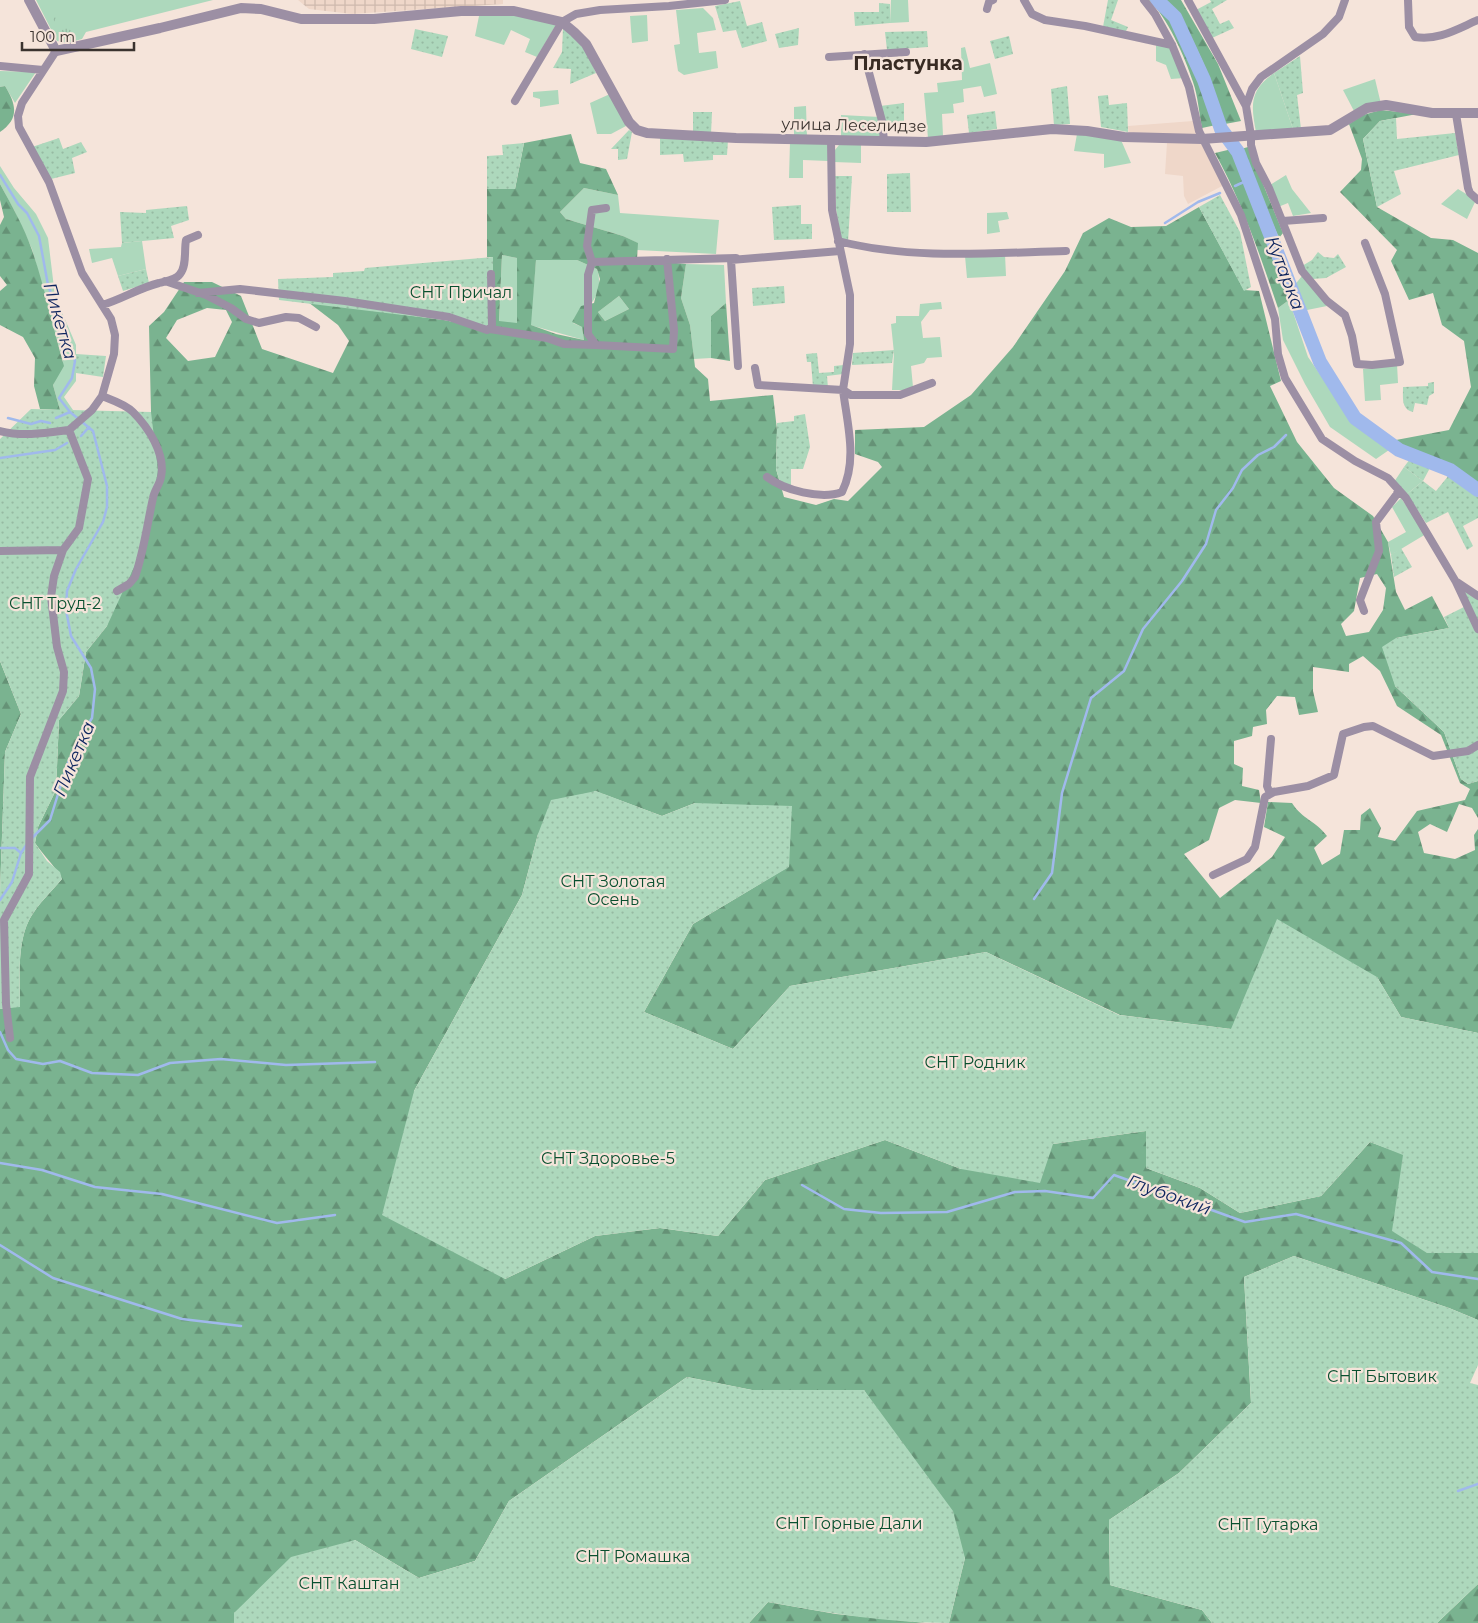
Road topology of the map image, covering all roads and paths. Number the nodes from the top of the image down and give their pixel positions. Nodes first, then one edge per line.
1 (29, 0) edge
2 (725, 0) edge
3 (994, 0) edge
4 (1024, 0) edge
5 (1144, 0) edge
6 (1188, 0) edge
7 (1345, 0) edge
8 (1408, 0) edge
9 (987, 9) dead end
10 (1478, 20) edge
11 (562, 22) junction
12 (1172, 46) junction
13 (56, 51) junction
14 (906, 52) dead end
15 (864, 54) junction
16 (830, 57) dead end
17 (0, 66) edge
18 (42, 70) junction
19 (515, 101) dead end
20 (1246, 106) junction
21 (1456, 114) junction
22 (1478, 114) edge
23 (1247, 136) junction
24 (1205, 139) junction
25 (831, 140) junction
26 (884, 141) junction
27 (1478, 200) edge
28 (606, 208) dead end
29 (1323, 218) dead end
30 (1283, 221) junction
31 (198, 236) dead end
32 (838, 241) junction
33 (1365, 243) dead end
34 (1066, 251) dead end
35 (840, 252) junction
36 (736, 258) junction
37 (668, 259) junction
38 (592, 262) junction
39 (491, 274) dead end
40 (165, 281) junction
41 (198, 293) junction
42 (102, 305) junction
43 (316, 327) dead end
44 (490, 329) junction
45 (596, 345) junction
46 (738, 366) dead end
47 (755, 368) dead end
48 (932, 383) dead end
49 (843, 390) junction
50 (102, 396) junction
51 (69, 430) junction
52 (0, 431) edge
53 (767, 477) dead end
54 (1398, 489) junction
55 (63, 550) junction
56 (0, 551) edge
57 (1456, 582) junction
58 (117, 590) dead end
59 (1478, 596) edge
60 (1364, 611) dead end
61 (1478, 629) edge
62 (1271, 739) dead end
63 (1478, 745) edge
64 (1274, 792) junction
65 (1213, 875) dead end
66 (10, 1038) dead end

1 - 13 street
2 - 11 street
3 - 9 street
4 - 12 street
5 - 12 street
6 - 20 street
7 - 20 street
8 - 10 street
11 - 13 street, улица Леселидзе
11 - 19 street
11 - 25 street, улица Леселидзе
12 - 24 street
13 - 18 street
14 - 15 street
15 - 16 street
15 - 26 street
17 - 18 street
18 - 42 street
20 - 23 street
21 - 22 street
21 - 23 street
21 - 27 street
23 - 24 street, улица Леселидзе
23 - 30 street
24 - 26 street, улица Леселидзе
24 - 54 street
25 - 26 street, улица Леселидзе
25 - 32 street
28 - 38 street
29 - 30 street
30 - 33 street
31 - 40 street
32 - 34 street
32 - 35 street
35 - 36 street
35 - 49 street
36 - 37 street
36 - 46 street
37 - 38 street
37 - 45 street
38 - 45 street
39 - 44 street
40 - 41 street
40 - 42 street
41 - 43 street
41 - 44 street
42 - 50 street
44 - 45 street
47 - 49 street
48 - 49 street
49 - 53 street
50 - 51 street
50 - 58 street
51 - 52 street
51 - 55 street
54 - 57 street
54 - 60 street
55 - 56 street
55 - 66 street
57 - 59 street
57 - 61 street
62 - 64 street
63 - 64 street
64 - 65 street

